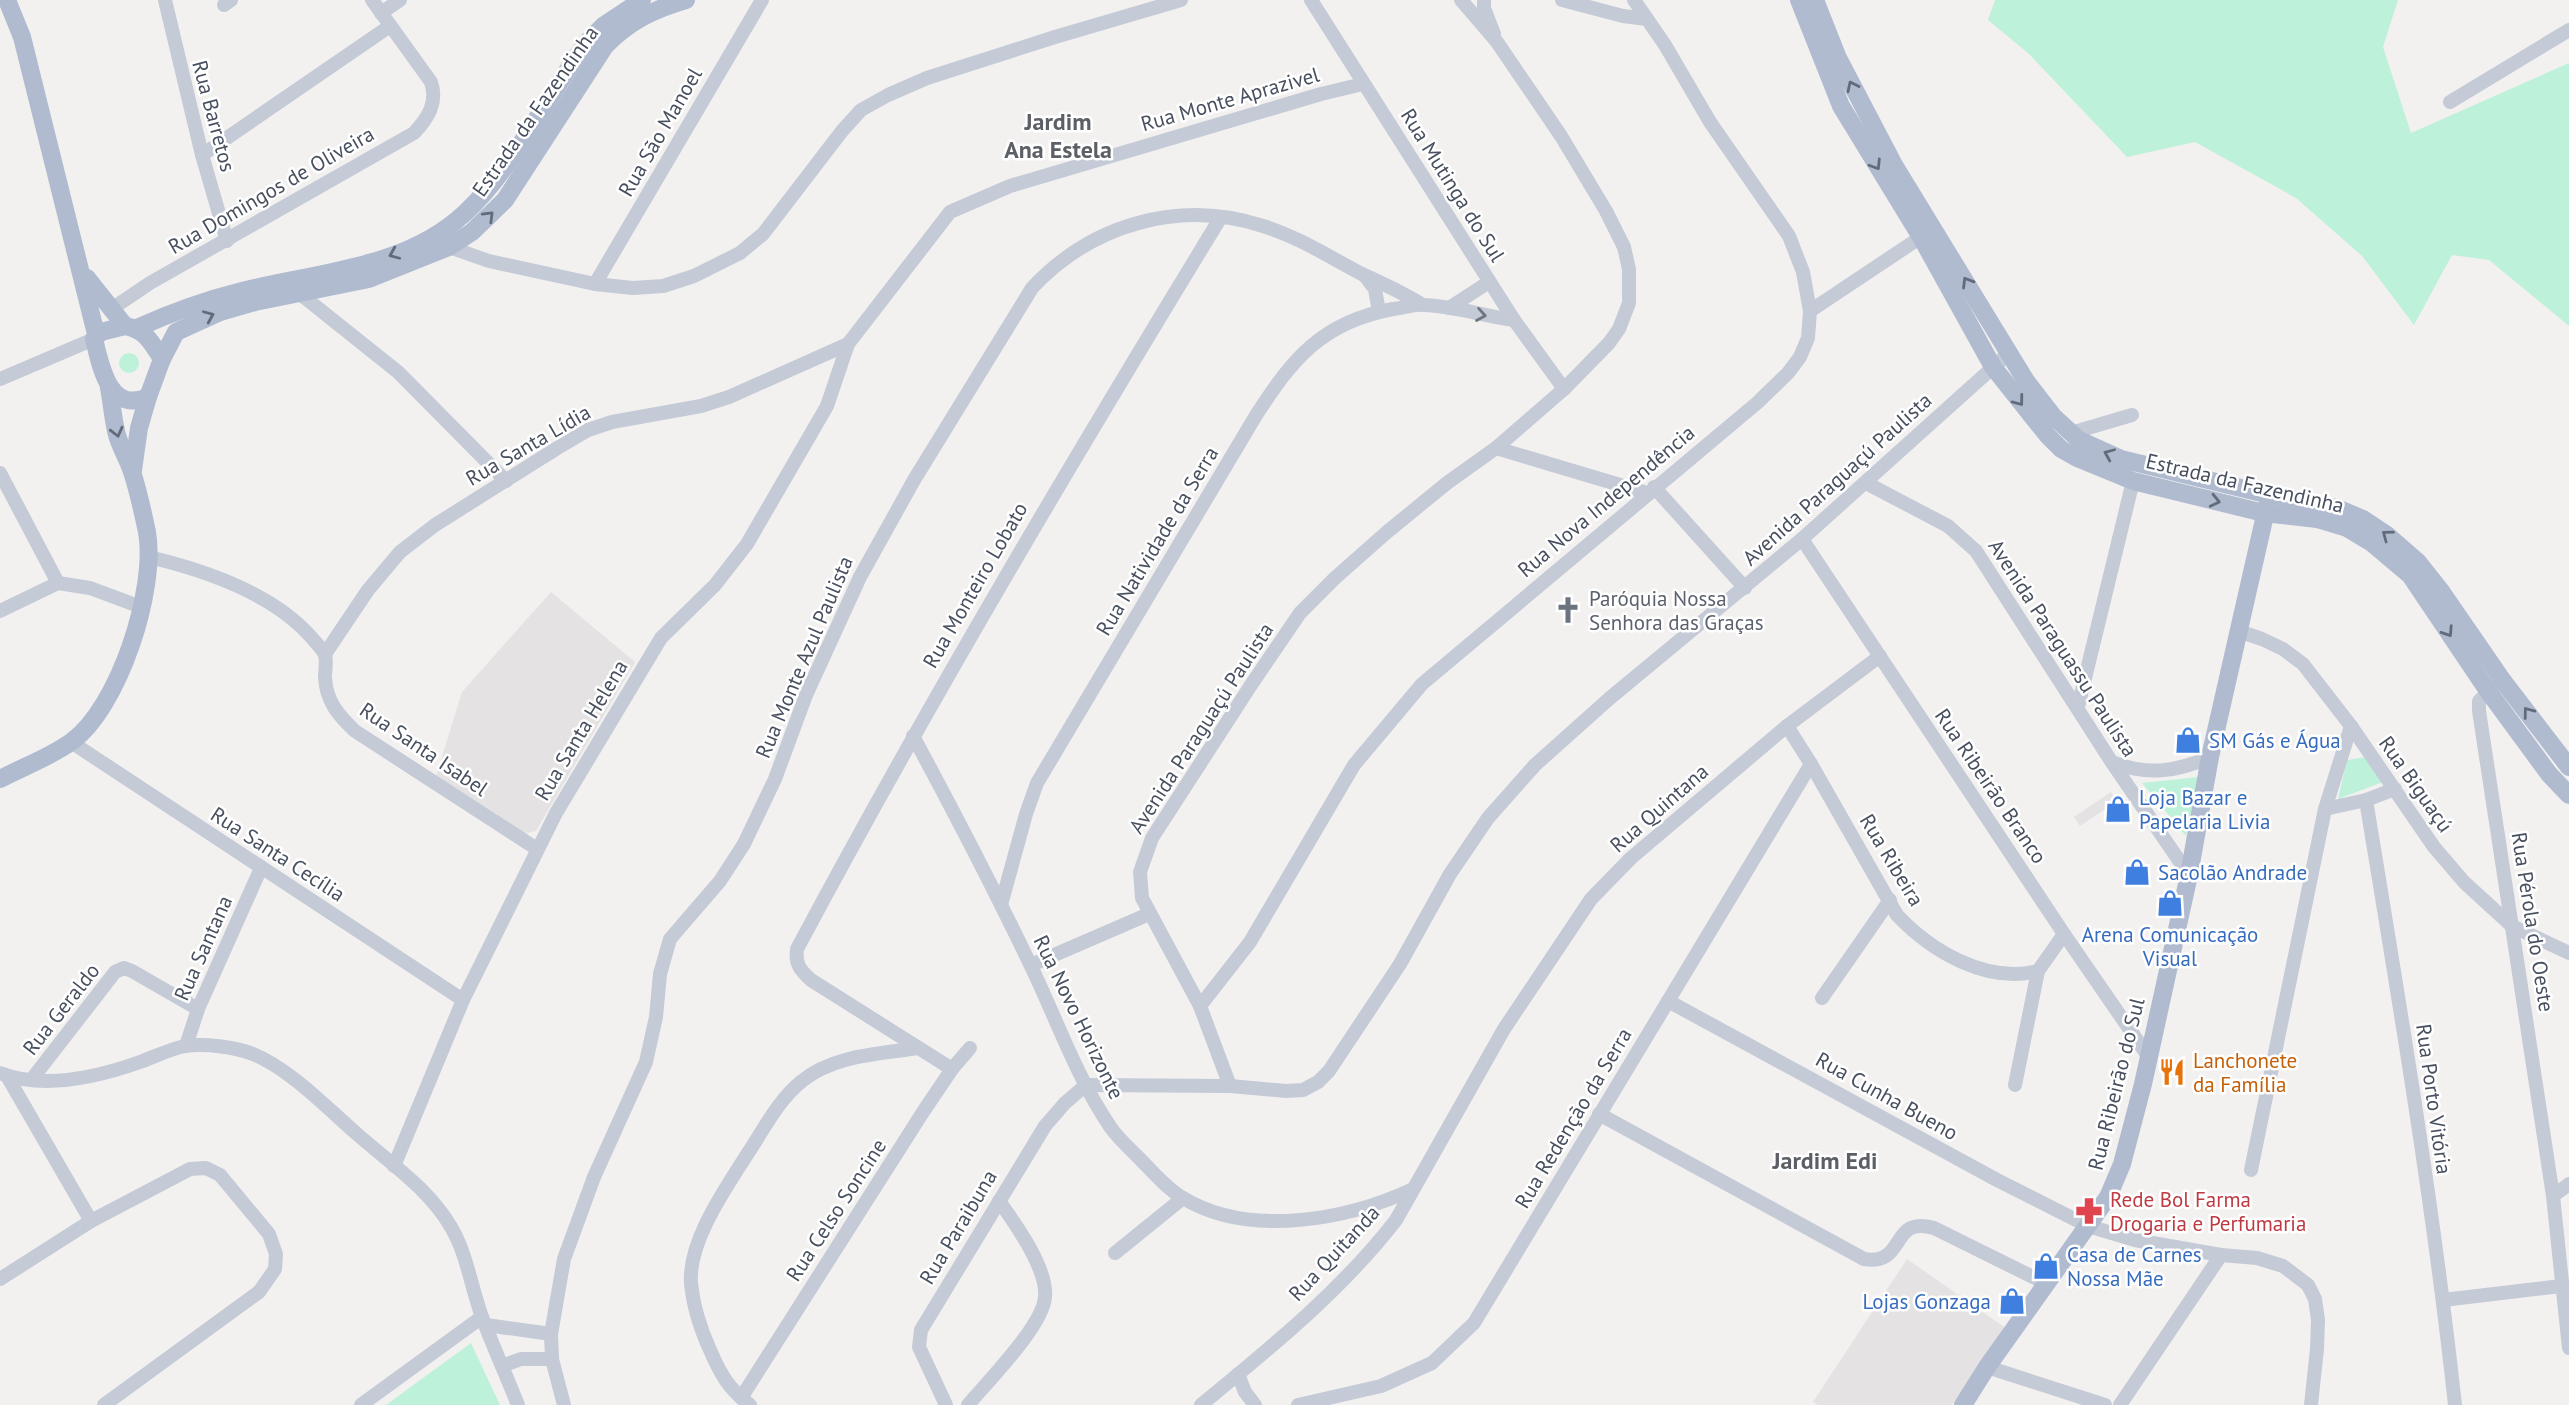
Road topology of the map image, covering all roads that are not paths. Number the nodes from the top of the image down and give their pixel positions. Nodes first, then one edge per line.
1 (7, 0) edge
2 (165, 0) edge
3 (372, 0) edge
4 (400, 0) edge
5 (642, 0) edge
6 (686, 0) edge
7 (762, 0) edge
8 (1181, 0) edge
9 (1311, 0) edge
10 (1461, 0) edge
11 (1484, 0) edge
12 (1562, 0) edge
13 (1626, 0) edge
14 (1634, 0) edge
15 (1799, 0) edge
16 (1815, 0) edge
17 (1612, 11) junction
18 (381, 13) junction
19 (1647, 19) junction
20 (390, 26) junction
21 (2569, 30) edge
22 (1497, 42) junction
23 (1363, 83) junction
24 (2450, 102) dead end
25 (202, 155) junction
26 (1221, 216) junction
27 (1922, 237) junction
28 (428, 239) junction
29 (227, 241) junction
30 (449, 247) junction
31 (82, 272) junction
32 (1364, 274) junction
33 (1489, 282) junction
34 (595, 285) junction
35 (299, 293) junction
36 (1422, 304) junction
37 (1449, 307) junction
38 (110, 310) junction
39 (1810, 311) junction
40 (1379, 312) junction
41 (1514, 320) junction
42 (131, 327) junction
43 (95, 337) junction
44 (848, 344) junction
45 (2009, 353) junction
46 (162, 359) junction
47 (1993, 367) junction
48 (0, 379) edge
49 (109, 388) junction
50 (1564, 389) junction
51 (148, 397) junction
52 (2132, 415) dead end
53 (2071, 433) junction
54 (1496, 449) junction
55 (0, 473) edge
56 (132, 473) junction
57 (506, 481) junction
58 (2133, 481) junction
59 (1866, 483) junction
60 (1650, 490) junction
61 (2270, 495) junction
62 (2264, 513) junction
63 (1802, 539) junction
64 (149, 557) junction
65 (58, 583) junction
66 (1745, 588) junction
67 (141, 607) junction
68 (0, 611) edge
69 (2238, 631) junction
70 (325, 654) junction
71 (1880, 656) junction
72 (2496, 686) junction
73 (2078, 707) junction
74 (1787, 726) junction
75 (2351, 726) junction
76 (913, 736) junction
77 (71, 742) junction
78 (2210, 757) junction
79 (2111, 761) junction
80 (1811, 764) junction
81 (2569, 767) edge
82 (0, 779) edge
83 (2395, 789) junction
84 (2569, 795) edge
85 (2366, 800) junction
86 (2325, 809) junction
87 (537, 849) junction
88 (261, 868) junction
89 (2189, 875) junction
90 (1890, 900) junction
91 (1001, 905) junction
92 (1149, 914) junction
93 (2512, 926) junction
94 (2064, 934) junction
95 (2569, 954) edge
96 (1031, 965) junction
97 (2038, 971) junction
98 (1822, 998) dead end
99 (463, 1000) junction
100 (1668, 1001) junction
101 (1200, 1006) junction
102 (198, 1009) junction
103 (1504, 1029) joint
104 (186, 1046) junction
105 (918, 1048) junction
106 (970, 1048) dead end
107 (2148, 1056) junction
108 (952, 1069) junction
109 (3, 1074) edge
110 (32, 1079) junction
111 (1086, 1085) junction
112 (2015, 1085) dead end
113 (1230, 1086) junction
114 (1599, 1114) junction
115 (394, 1166) junction
116 (2251, 1170) dead end
117 (2569, 1184) edge
118 (1413, 1189) junction
119 (2553, 1196) junction
120 (1183, 1198) junction
121 (999, 1201) junction
122 (91, 1221) junction
123 (2088, 1226) junction
124 (1115, 1253) dead end
125 (2221, 1255) junction
126 (0, 1279) edge
127 (2047, 1284) junction
128 (2561, 1286) junction
129 (2443, 1300) junction
130 (484, 1321) junction
131 (551, 1334) junction
132 (2569, 1348) edge
133 (552, 1359) junction
134 (502, 1366) junction
135 (1987, 1367) junction
136 (1238, 1374) junction
137 (745, 1402) edge
138 (104, 1405) edge
139 (361, 1405) edge
140 (518, 1405) edge
141 (564, 1405) edge
142 (946, 1405) edge
143 (968, 1405) edge
144 (1201, 1405) edge
145 (1255, 1405) edge
146 (1298, 1405) edge
147 (1963, 1405) edge
148 (2105, 1405) edge
149 (2120, 1405) edge
150 (2311, 1405) edge
151 (2455, 1405) edge

1 - 31 main road
2 - 25 street, Rua Barretos
3 - 18 street
4 - 18 street
5 - 28 main road, Estrada da Fazendinha
30 -> 6 main road, Estrada da Fazendinha
7 - 34 street, Rua São Manoel
8 - 34 street
9 - 23 street, Rua Mutinga do Sul
10 - 22 street, Avenida Paraguaçú Paulista
11 - 22 street, Avenida Paraguaçú Paulista
12 - 17 street
13 - 17 street
14 - 19 street, Rua Nova Independência
15 -> 27 main road, Estrada da Fazendinha
45 -> 16 main road, Estrada da Fazendinha
17 - 19 street
18 - 20 street
19 - 39 street, Rua Nova Independência
20 - 25 street
20 - 29 street, Rua Domingos de Oliveira
21 - 24 street
22 - 50 street, Avenida Paraguaçú Paulista
23 - 33 street, Rua Mutinga do Sul
23 - 44 street, Rua Monte Aprazivel
25 - 29 street, Rua Barretos
26 - 32 street, Rua Monte Azul Paulista
26 - 76 street, Rua Monteiro Lobato
26 - 131 street, Rua Monte Azul Paulista
27 - 39 street
27 - 47 main road, Estrada da Fazendinha
28 - 30 main road
28 -> 42 main road, Estrada da Fazendinha
29 - 38 street, Rua Domingos de Oliveira
30 - 34 street
30 - 35 main road, Estrada da Fazendinha
31 - 38 main road
31 - 43 main road
32 - 36 street, Rua Monte Azul Paulista
32 - 40 street
33 - 37 street
33 - 41 street, Rua Mutinga do Sul
46 -> 35 main road, Estrada da Fazendinha
35 - 57 street
36 - 37 street, Rua Natividade da Serra
36 - 40 street, Rua Natividade da Serra
37 -> 41 street, Rua Natividade da Serra
38 - 42 main road
39 - 60 street, Rua Nova Independência
40 - 91 street, Rua Natividade da Serra
41 - 50 street, Rua Mutinga do Sul
42 - 43 main road
42 - 46 main road
43 - 48 street
43 - 49 main road
44 - 57 street, Rua Santa Lídia
44 - 87 street, Rua Santa Helena
45 - 47 street, Avenida Paraguaçú Paulista
45 - 53 main road, Estrada da Fazendinha
46 - 51 main road
47 -> 58 main road, Estrada da Fazendinha
47 - 59 street, Avenida Paraguaçú Paulista
49 - 51 main road
49 -> 56 main road
50 - 54 street, Avenida Paraguaçú Paulista
51 - 56 main road
52 - 53 street
61 -> 53 main road, Estrada da Fazendinha
54 - 60 street
54 - 92 street, Avenida Paraguaçú Paulista
55 - 65 street
56 - 64 main road
57 - 70 street, Rua Santa Lídia
58 -> 62 main road, Estrada da Fazendinha
58 - 73 street
59 - 63 street, Avenida Paraguaçú Paulista
59 - 73 street, Avenida Paraguassu Paulista
60 - 66 street
60 - 101 street, Rua Nova Independência
61 - 62 main road, Rua Ribeirão do Sul
72 -> 61 main road, Estrada da Fazendinha
62 - 69 main road, Rua Ribeirão do Sul
62 -> 72 main road, Estrada da Fazendinha
63 - 66 street, Avenida Paraguaçú Paulista
63 - 71 street, Rua Ribeirão Branco
64 - 67 main road
64 - 70 street
65 - 67 street
65 - 68 street
66 - 113 street, Avenida Paraguaçú Paulista
67 - 77 main road
69 - 75 street, Rua Biguaçú
69 - 78 main road, Rua Ribeirão do Sul
70 - 87 street, Rua Santa Isabel
71 - 74 street, Rua Quintana
71 - 94 street, Rua Ribeirão Branco
81 -> 72 main road, Estrada da Fazendinha
72 - 84 main road, Estrada da Fazendinha
72 - 93 street, Rua Pérola do Oeste
73 - 79 street, Avenida Paraguassu Paulista
74 - 80 street, Rua Ribeira
74 - 103 street, Rua Quintana
75 - 83 street, Rua Biguaçú
75 - 86 street
76 - 91 street, Rua Novo Horizonte
76 - 105 street, Rua Monteiro Lobato
77 - 82 main road
77 - 88 street, Rua Santa Cecília
78 - 79 street
78 - 89 main road, Rua Ribeirão do Sul
79 - 89 street, Avenida Paraguassu Paulista
80 - 90 street, Rua Ribeira
80 - 100 street, Rua Redenção da Serra
83 - 85 street
83 - 93 street, Rua Biguaçú
85 - 86 street
85 - 129 street, Rua Porto Vitória
86 - 116 street
87 - 99 street, Rua Santa Helena
88 - 99 street, Rua Santa Cecília
88 - 102 street, Rua Santana
89 - 107 main road, Rua Ribeirão do Sul
90 - 97 street, Rua Ribeira
90 - 98 street
91 - 96 street, Rua Novo Horizonte
92 - 96 street
92 - 101 street, Avenida Paraguaçú Paulista
93 - 95 street, Rua Biguaçú
93 - 119 street, Rua Pérola do Oeste
94 - 97 street
94 - 107 street, Rua Ribeirão Branco
96 - 111 street, Rua Novo Horizonte
97 - 112 street
99 - 115 street, Rua Santa Helena
100 - 114 street, Rua Redenção da Serra
100 - 123 street, Rua Cunha Bueno
101 - 113 street, Avenida Paraguaçú Paulista
102 - 104 street, Rua Santana
102 - 110 street, Rua Geraldo
103 - 118 street, Rua Quitanda
104 - 110 street
104 - 115 street
105 - 108 street
105 - 137 street
106 - 108 street, Rua Celso Soncine
107 - 123 main road, Rua Ribeirão do Sul
108 - 137 street, Rua Celso Soncine
109 - 110 street
109 - 122 street
111 - 113 street
111 - 120 street, Rua Novo Horizonte
111 - 121 street, Rua Paraibuna
114 - 127 street
114 - 146 street, Rua Redenção da Serra
115 - 130 street
117 - 119 street
118 - 120 street, Rua Novo Horizonte
118 - 136 street, Rua Quitanda
119 - 128 street, Rua Pérola do Oeste
120 - 124 street
121 - 142 street, Rua Paraibuna
121 - 143 street
122 - 126 street
122 - 138 street
123 - 125 street, Rua Cunha Bueno
123 - 127 main road, Rua Ribeirão do Sul
125 - 149 street
125 - 150 street, Rua Cunha Bueno
127 - 135 main road, Rua Ribeirão do Sul
128 - 129 street
128 - 132 street, Rua Pérola do Oeste
129 - 151 street, Rua Porto Vitória
130 - 131 street
130 - 134 street
130 - 139 street
131 - 133 street, Rua Monte Azul Paulista
133 - 134 street
133 - 141 street, Rua Monte Azul Paulista
134 - 140 street
135 - 147 main road, Rua Ribeirão do Sul
135 - 148 street
136 - 144 street, Rua Quitanda
136 - 145 street

